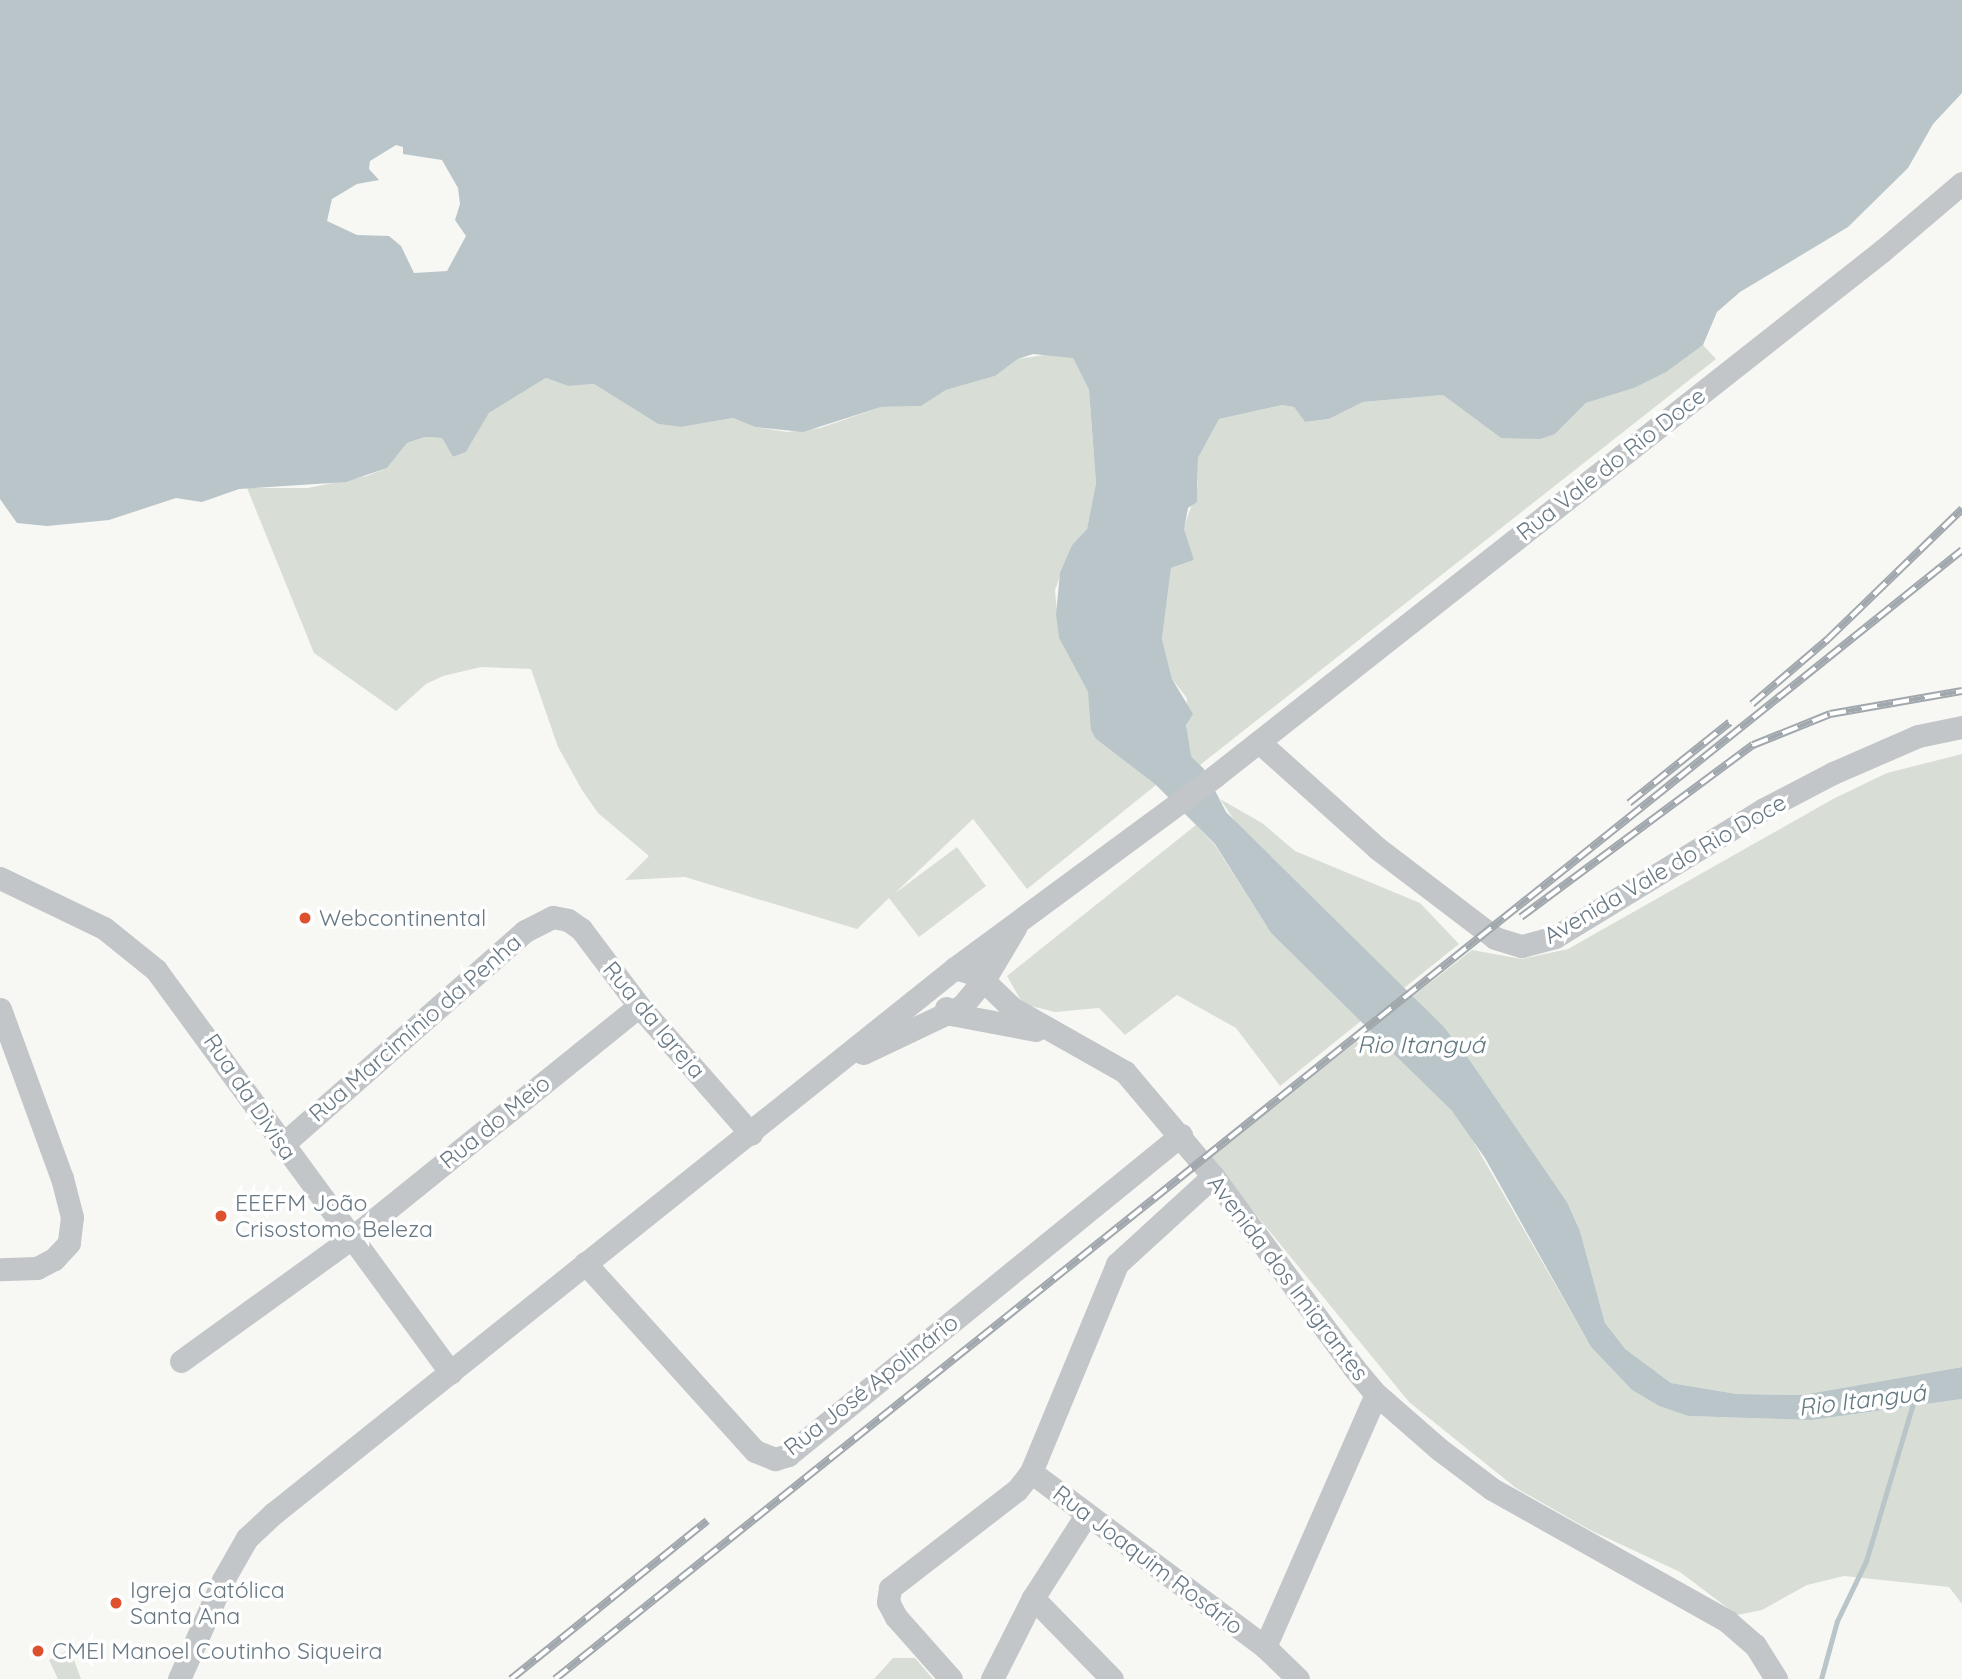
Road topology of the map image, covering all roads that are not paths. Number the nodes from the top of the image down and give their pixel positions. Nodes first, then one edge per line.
1 (1962, 183) edge
2 (1962, 727) edge
3 (1259, 742) junction
4 (0, 878) edge
5 (553, 917) joint
6 (1020, 920) junction
7 (946, 976) junction
8 (984, 980) junction
9 (639, 1006) junction
10 (0, 1009) edge
11 (951, 1014) junction
12 (1050, 1032) junction
13 (837, 1064) junction
14 (751, 1134) junction
15 (1181, 1135) junction
16 (281, 1146) junction
17 (1213, 1176) junction
18 (354, 1236) junction
19 (585, 1264) junction
20 (0, 1269) edge
21 (181, 1361) dead end
22 (451, 1373) junction
23 (1376, 1394) junction
24 (1031, 1472) junction
25 (1086, 1515) junction
26 (1032, 1598) junction
27 (1265, 1647) junction
28 (179, 1679) edge
29 (951, 1679) edge
30 (992, 1679) edge
31 (1112, 1679) edge
32 (1298, 1679) edge
33 (1776, 1679) edge

1 - 3 street, Rua Vale do Rio Doce
2 - 3 street, Avenida Vale do Rio Doce
3 - 6 street, Rua Vale do Rio Doce
4 - 16 street, Rua da Divisa
5 - 9 street, Rua da Igreja
5 - 16 street, Rua Marcimínio da Penha
6 - 7 street, Rua Vale do Rio Doce
6 - 8 street
7 - 8 street, Avenida dos Imigrantes
7 - 11 street
7 - 13 street, Rua Vale do Rio Doce
8 - 11 street
8 - 12 street, Avenida dos Imigrantes
9 - 14 street, Rua da Igreja
9 - 18 street, Rua do Meio
10 - 20 street
11 - 12 street, Avenida dos Imigrantes
11 - 13 street
12 - 15 street, Avenida dos Imigrantes
13 - 14 street, Rua Vale do Rio Doce
14 - 19 street, Rua Vale do Rio Doce
15 - 17 street, Avenida dos Imigrantes
15 - 19 street, Rua José Apolinário
16 - 18 street, Rua da Divisa
17 - 23 street, Avenida dos Imigrantes
17 - 24 street
18 - 21 street, Rua do Meio
18 - 22 street, Rua da Divisa
19 - 22 street, Rua Vale do Rio Doce
22 - 28 street, Rua Vale do Rio Doce
23 - 27 street
23 - 33 street, Avenida dos Imigrantes
24 - 25 street, Rua Joaquim Rosário
24 - 29 street
25 - 26 street
25 - 27 street, Rua Joaquim Rosário
26 - 30 street
26 - 31 street
27 - 32 street, Rua Joaquim Rosário

